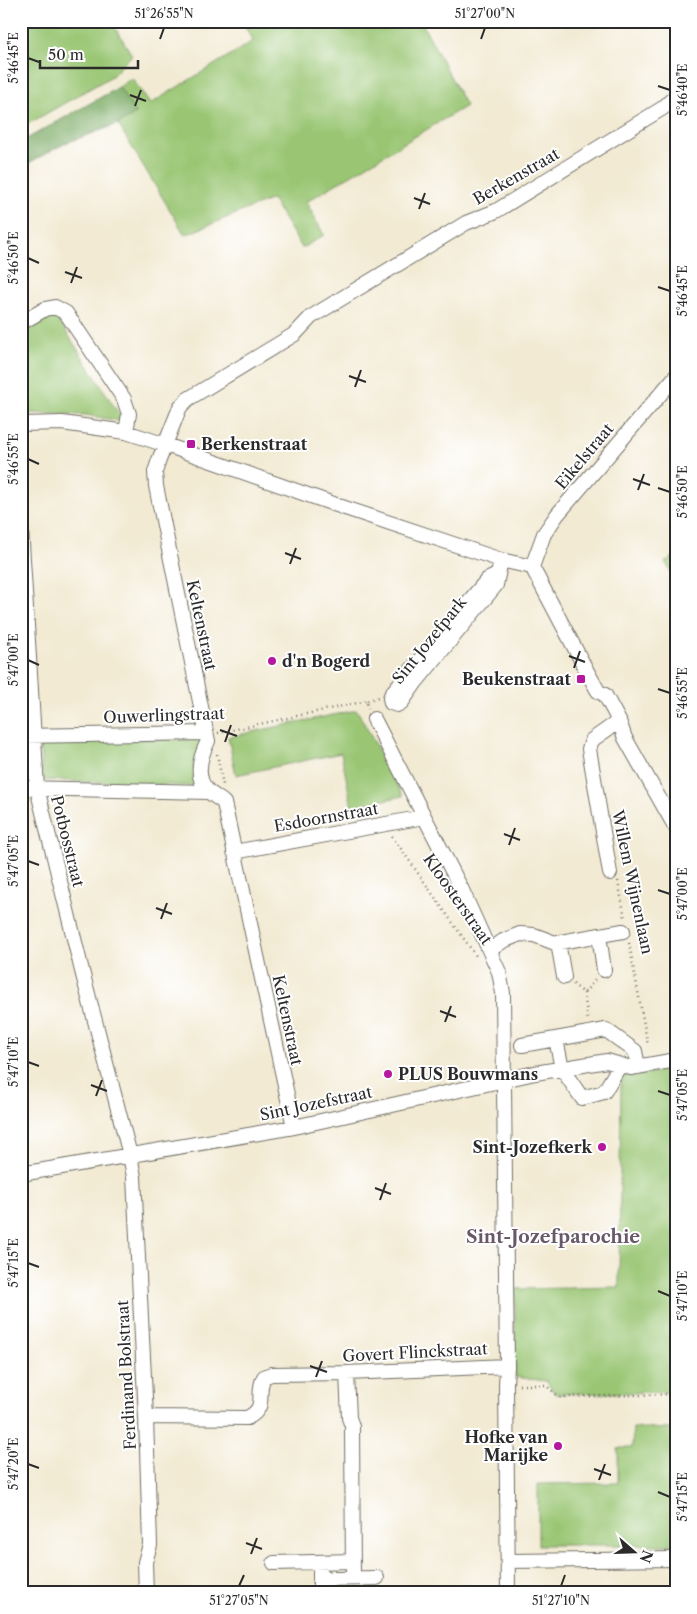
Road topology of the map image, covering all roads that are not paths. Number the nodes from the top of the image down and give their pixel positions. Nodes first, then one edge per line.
1 (676, 96) edge
2 (21, 323) edge
3 (676, 376) edge
4 (21, 424) edge
5 (126, 432) junction
6 (166, 444) junction
7 (21, 527) edge
8 (501, 560) junction
9 (532, 566) junction
10 (497, 574) junction
11 (374, 719) dead end
12 (619, 722) junction
13 (206, 733) junction
14 (27, 736) edge
15 (21, 788) edge
16 (37, 788) junction
17 (209, 792) junction
18 (424, 817) junction
19 (676, 828) edge
20 (234, 852) junction
21 (610, 873) road end
22 (626, 931) road end
23 (598, 935) junction
24 (558, 942) junction
25 (490, 950) junction
26 (604, 970) road end
27 (564, 977) road end
28 (556, 1039) junction
29 (522, 1045) dead end
30 (676, 1060) edge
31 (620, 1065) junction
32 (645, 1066) junction
33 (562, 1069) junction
34 (504, 1079) junction
35 (294, 1127) junction
36 (130, 1154) junction
37 (21, 1174) edge
38 (507, 1366) junction
39 (347, 1374) junction
40 (146, 1417) junction
41 (676, 1559) edge
42 (352, 1561) junction
43 (508, 1561) junction
44 (319, 1562) junction
45 (274, 1563) dead end
46 (352, 1578) junction
47 (377, 1578) dead end
48 (320, 1586) edge
49 (146, 1593) edge
50 (508, 1593) edge

1 - 6 street, Berkenstraat
2 - 5 street
3 - 9 street, Eikelstraat
4 - 5 street
5 - 6 street
6 - 8 street
6 - 13 street, Keltenstraat
7 - 14 street, Potbosstraat
8 - 9 street
8 - 10 street, Sint Jozefpark
9 - 12 street
10 - 10 street, Sint Jozefpark
11 - 18 street
12 - 19 street
12 - 21 street, Willem Wijnenlaan
13 - 14 street, Ouwerlingstraat
13 - 17 street, Keltenstraat
14 - 16 street, Potbosstraat
15 - 16 street
16 - 17 street
16 - 36 street, Potbosstraat
17 - 20 street, Keltenstraat
18 - 20 street, Esdoornstraat
18 - 25 street, Kloosterstraat
20 - 35 street, Keltenstraat
22 - 23 street
23 - 24 street
23 - 26 street
24 - 25 street
24 - 27 street
25 - 34 street, Kloosterstraat
28 - 29 street
28 - 32 street
28 - 33 street
30 - 32 street, Sint Jozefstraat
31 - 32 street, Sint Jozefstraat
31 - 33 street, Sint Jozefstraat
31 - 33 street
33 - 34 street, Sint Jozefstraat
34 - 35 street, Sint Jozefstraat
34 - 38 street, Kloosterstraat
35 - 36 street, Sint Jozefstraat
36 - 37 street, Sint Jozefstraat
36 - 40 street, Ferdinand Bolstraat
38 - 39 street, Govert Flinckstraat
38 - 43 street, Kloosterstraat
39 - 40 street, Govert Flinckstraat
39 - 42 street
40 - 49 street, Ferdinand Bolstraat
41 - 43 street
42 - 44 street
42 - 46 street
43 - 50 street, Kloosterstraat
44 - 45 street
44 - 48 street
46 - 47 street
46 - 48 street

